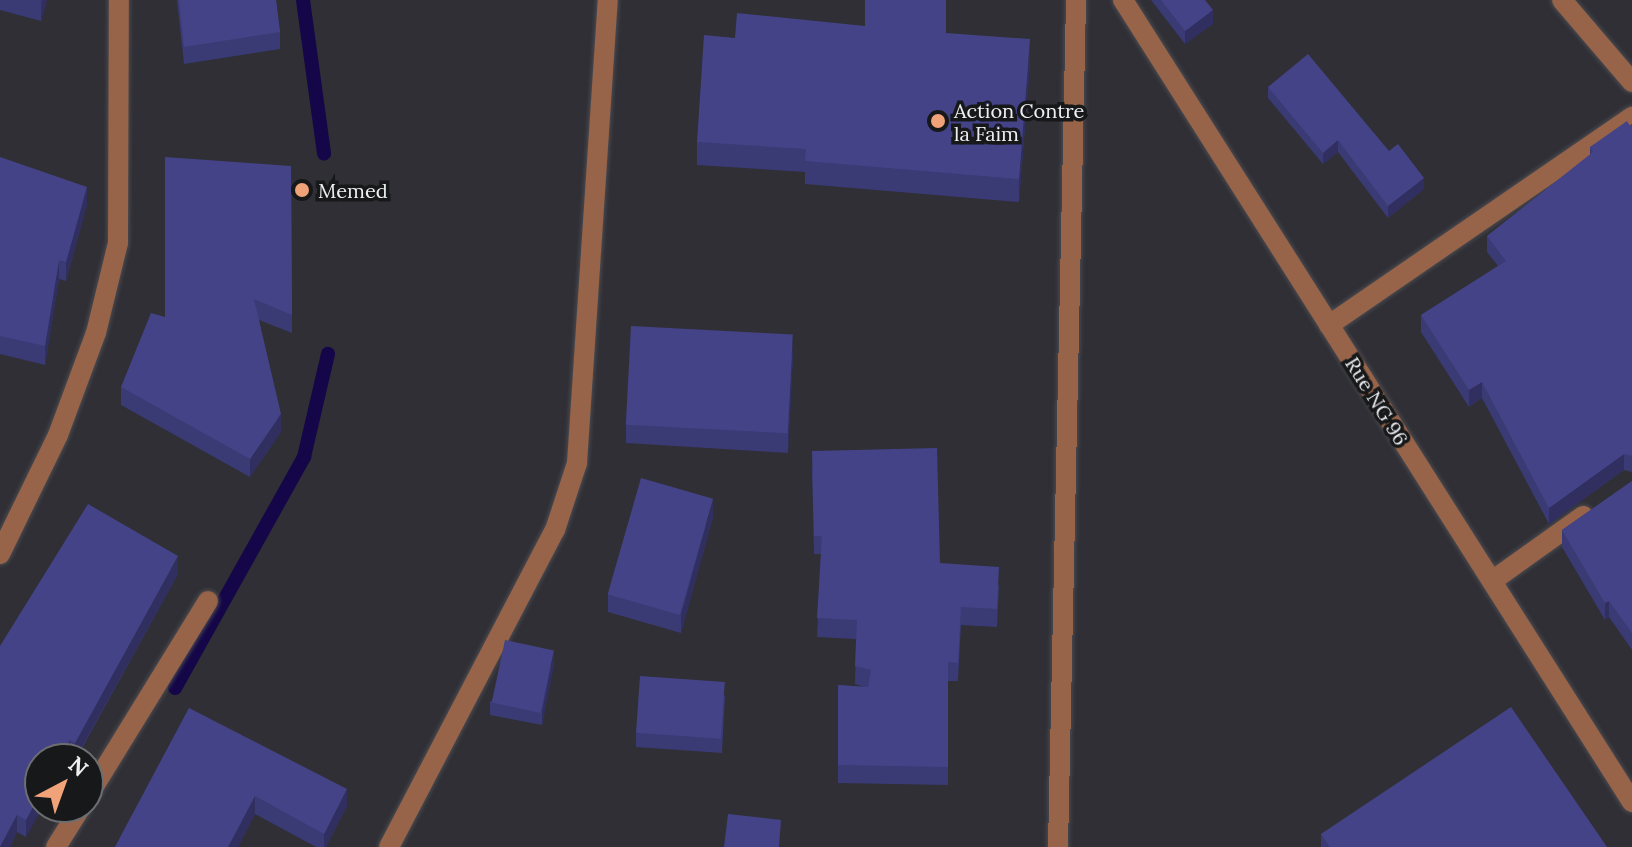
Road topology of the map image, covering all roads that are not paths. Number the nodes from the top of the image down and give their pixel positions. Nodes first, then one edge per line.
1 (119, 0) edge
2 (608, 0) edge
3 (1076, 0) edge
4 (1123, 0) edge
5 (1562, 0) edge
6 (1632, 82) edge
7 (1632, 117) edge
8 (1329, 325) junction
9 (1606, 499) edge
10 (0, 554) edge
11 (1492, 581) junction
12 (208, 601) dead end
13 (104, 770) edge
14 (1632, 802) edge
15 (71, 823) edge
16 (56, 847) edge
17 (389, 847) edge
18 (1058, 847) edge

1 - 10 street
2 - 17 street
3 - 18 street
4 - 8 street, Rue NG 96
5 - 6 street
7 - 8 street
8 - 11 street, Rue NG 96
9 - 11 street
11 - 14 street, Rue NG 96
12 - 13 street
15 - 16 street

